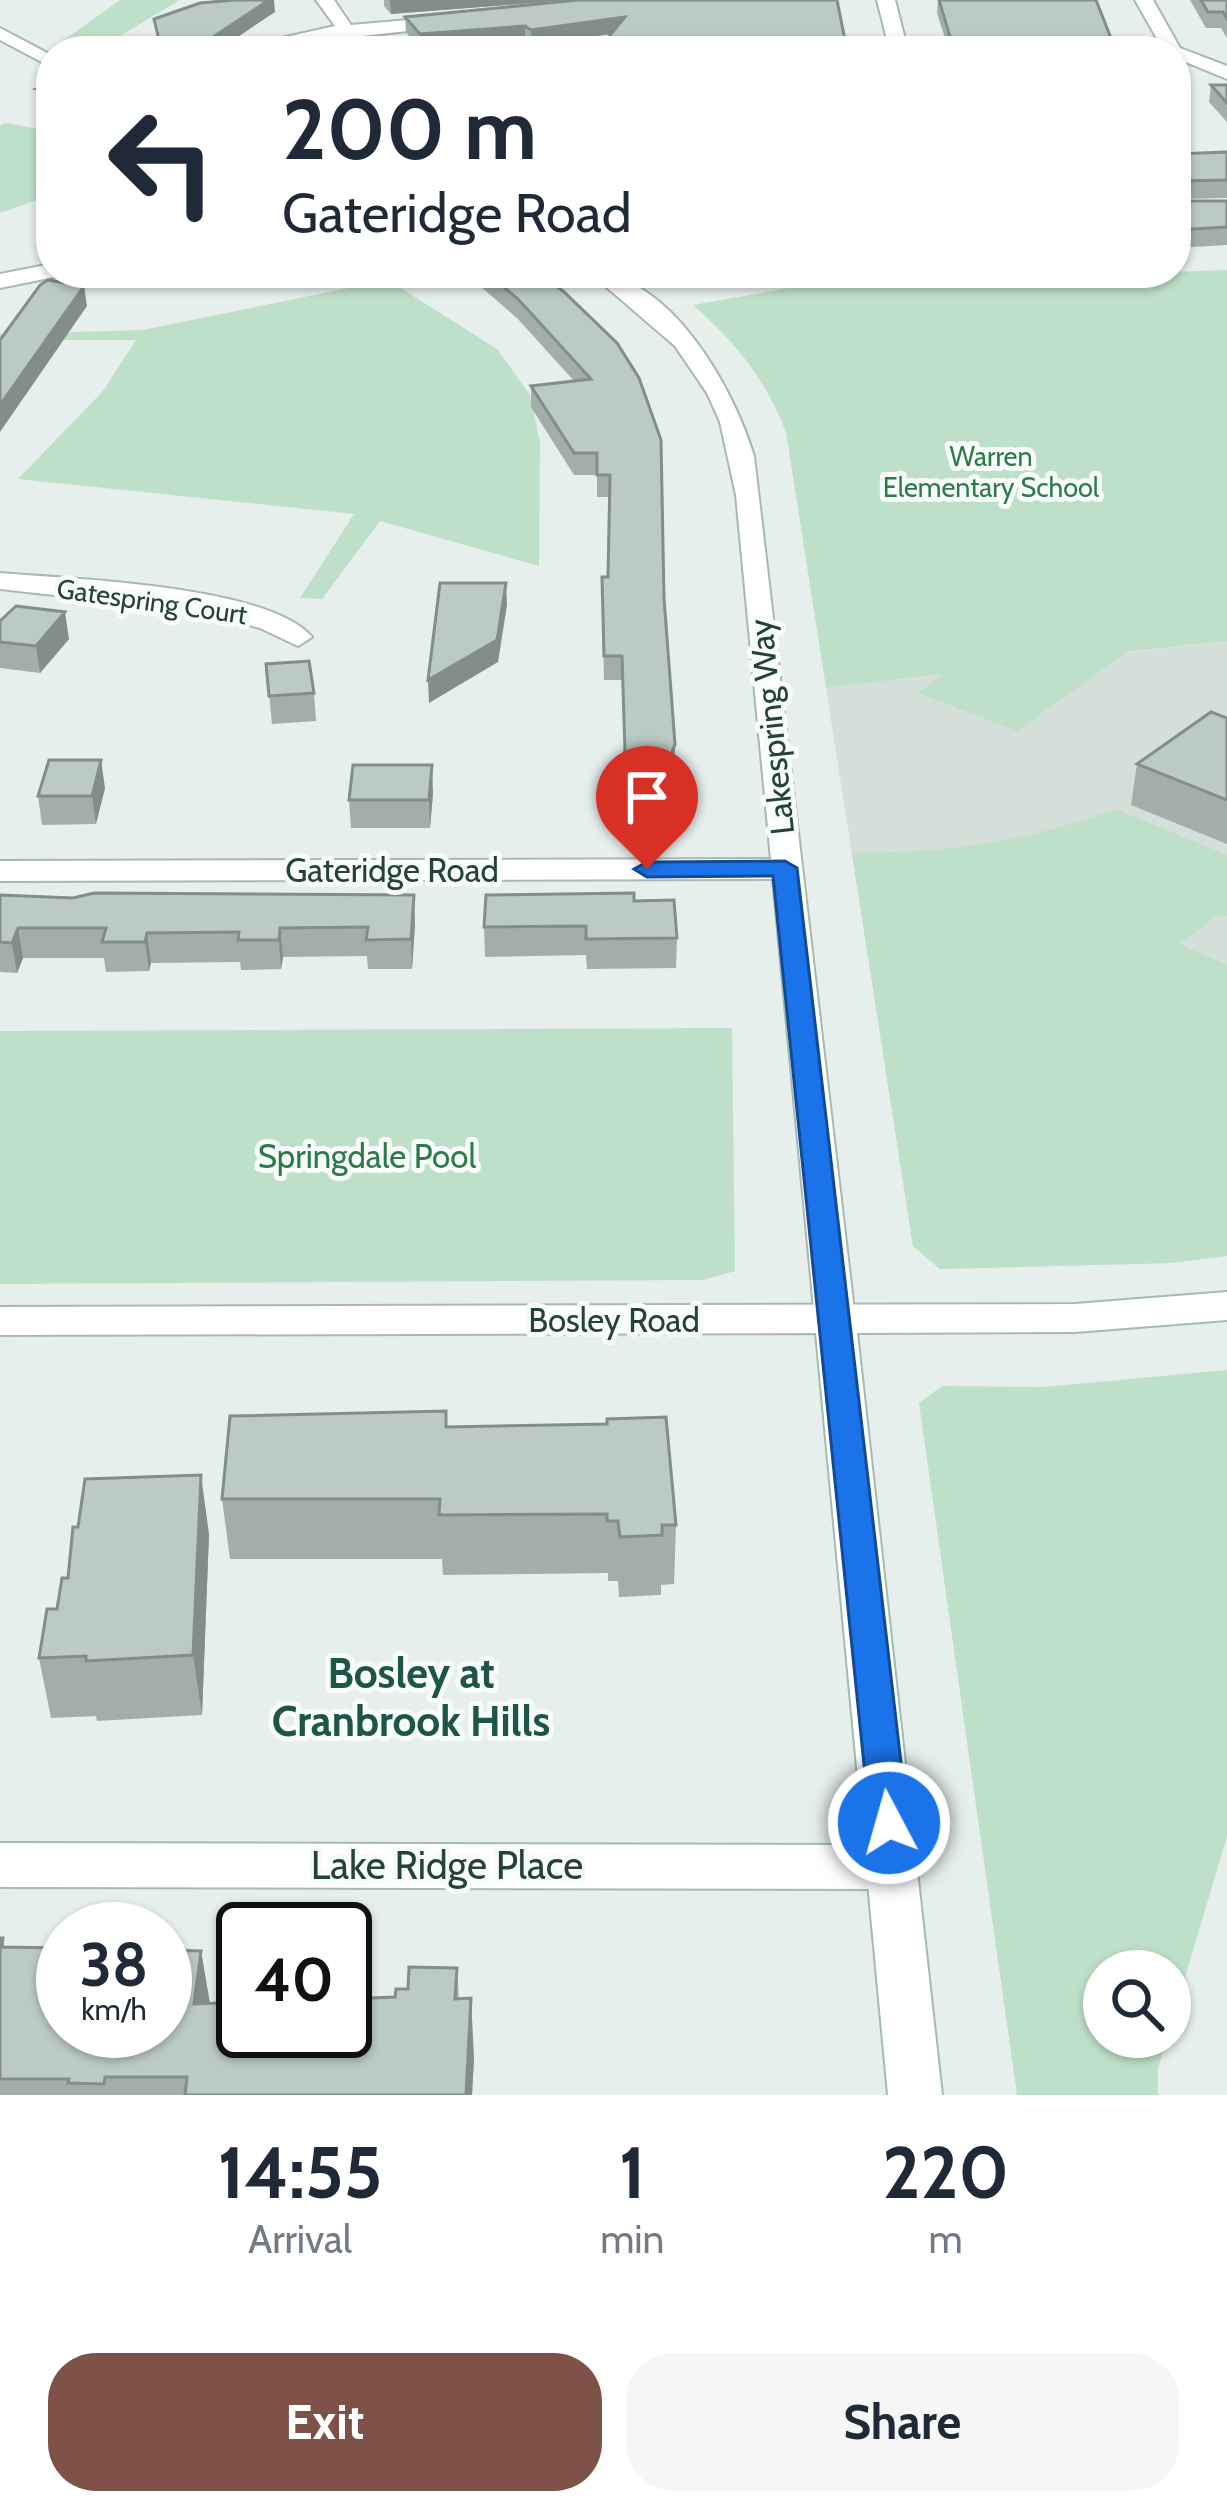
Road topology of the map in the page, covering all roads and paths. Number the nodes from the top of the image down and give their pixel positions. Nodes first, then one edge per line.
1 (325, 0) edge
2 (886, 0) edge
3 (1144, 0) edge
4 (464, 20) edge
5 (346, 30) junction
6 (0, 34) edge
7 (296, 36) edge
8 (895, 36) edge
9 (1165, 36) edge
10 (36, 54) edge
11 (1191, 58) edge
12 (1227, 73) edge
13 (36, 274) edge
14 (0, 281) edge
15 (620, 288) edge
16 (0, 581) edge
17 (298, 637) dead end
18 (785, 868) junction
19 (0, 871) edge
20 (1227, 1306) edge
21 (835, 1319) junction
22 (0, 1321) edge
23 (0, 1865) edge
24 (894, 1867) junction
25 (915, 2095) edge

1 - 5 street
2 - 8 street
3 - 9 street
4 - 5 street
5 - 7 street
6 - 10 street
11 - 12 street
13 - 14 street
15 - 18 street, Lakespring Way
16 - 17 street, Gatespring Court
18 - 19 street, Gateridge Road
18 - 21 street, Lakespring Way
20 - 21 street, Bosley Road
21 - 22 street, Bosley Road
21 - 24 street, Lakespring Way
23 - 24 street, Lake Ridge Place
24 - 25 street, Lakespring Way

